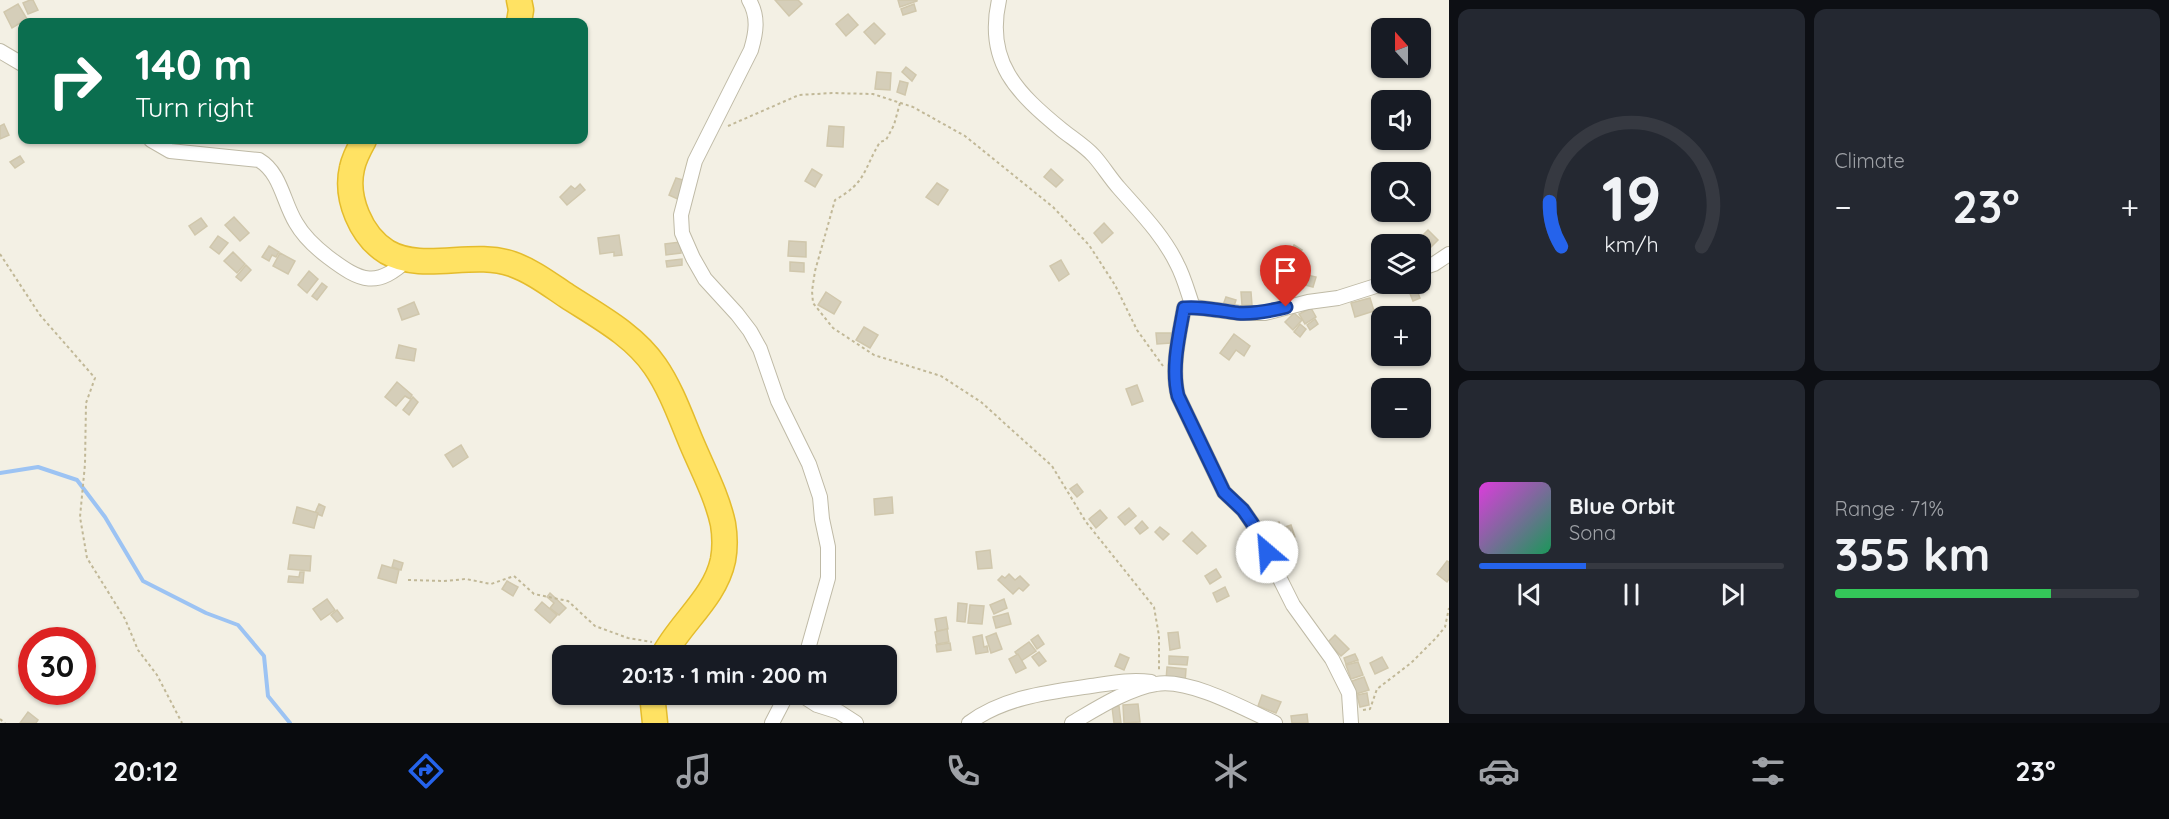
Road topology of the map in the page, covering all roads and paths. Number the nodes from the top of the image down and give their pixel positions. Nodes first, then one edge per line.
1 (519, 0) edge
2 (749, 0) edge
3 (999, 0) edge
4 (520, 18) edge
5 (0, 51) edge
6 (18, 62) edge
7 (900, 103) junction
8 (707, 136) junction
9 (158, 144) edge
10 (362, 144) edge
11 (0, 254) edge
12 (1449, 254) edge
13 (409, 258) junction
14 (1431, 265) edge
15 (1371, 288) edge
16 (1193, 307) junction
17 (1175, 383) junction
18 (408, 580) dead end
19 (1449, 608) edge
20 (650, 645) edge
21 (669, 645) edge
22 (809, 645) edge
23 (1159, 683) junction
24 (653, 705) edge
25 (781, 705) edge
26 (817, 705) edge
27 (1351, 717) edge
28 (0, 719) edge
29 (5, 723) edge
30 (182, 723) edge
31 (655, 723) edge
32 (772, 723) edge
33 (856, 723) edge
34 (969, 723) edge
35 (1072, 723) edge
36 (1275, 723) edge

1 - 4 highway
2 - 8 street
3 - 16 street
5 - 6 street
7 - 8 path
7 - 17 path
7 - 23 path
8 - 22 street
9 - 13 street
10 - 13 highway
11 - 30 path
12 - 14 street
13 - 21 highway
15 - 16 street
16 - 17 street
17 - 27 street
18 - 20 path
19 - 27 path
23 - 34 street
23 - 35 street
23 - 36 street
24 - 31 highway
25 - 32 street
26 - 33 street
28 - 29 path

